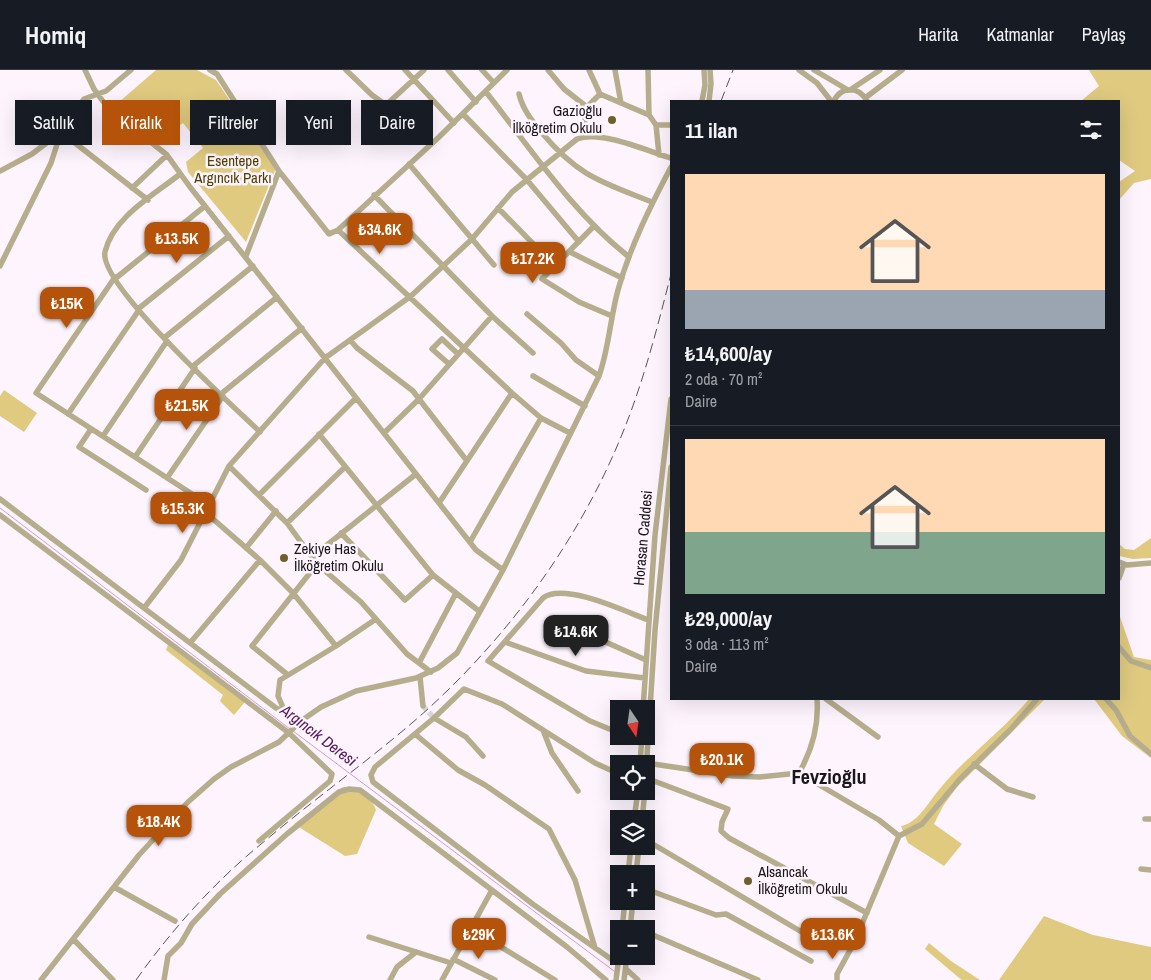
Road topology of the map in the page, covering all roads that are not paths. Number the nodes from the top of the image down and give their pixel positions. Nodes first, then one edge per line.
1 (85, 70) edge
2 (131, 70) edge
3 (210, 70) edge
4 (346, 70) edge
5 (405, 70) edge
6 (424, 70) edge
7 (448, 70) edge
8 (482, 70) edge
9 (507, 70) edge
10 (548, 70) edge
11 (589, 70) edge
12 (614, 70) edge
13 (648, 70) edge
14 (704, 70) edge
15 (710, 70) edge
16 (799, 70) edge
17 (814, 70) edge
18 (880, 70) edge
19 (902, 70) edge
20 (219, 72) edge
21 (414, 80) junction
22 (494, 83) junction
23 (849, 90) junction
24 (486, 92) junction
25 (97, 94) junction
26 (519, 94) dead end
27 (600, 94) junction
28 (85, 100) edge
29 (379, 100) edge
30 (392, 100) edge
31 (702, 100) edge
32 (709, 100) edge
33 (831, 100) edge
34 (833, 100) edge
35 (866, 100) edge
36 (476, 102) junction
37 (621, 103) junction
38 (587, 107) junction
39 (463, 114) junction
40 (649, 115) junction
41 (454, 123) junction
42 (656, 125) junction
43 (670, 125) edge
44 (582, 137) junction
45 (433, 142) edge
46 (44, 145) edge
47 (57, 145) edge
48 (77, 145) edge
49 (430, 145) edge
50 (559, 154) junction
51 (659, 154) junction
52 (167, 155) junction
53 (670, 158) edge
54 (409, 164) junction
55 (544, 166) junction
56 (670, 169) edge
57 (0, 171) edge
58 (279, 172) junction
59 (180, 174) junction
60 (526, 180) junction
61 (132, 188) junction
62 (374, 195) junction
63 (148, 200) junction
64 (652, 202) junction
65 (205, 206) junction
66 (498, 208) junction
67 (594, 226) junction
68 (338, 230) junction
69 (229, 236) junction
70 (472, 240) junction
71 (579, 242) junction
72 (570, 252) junction
73 (246, 256) junction
74 (629, 257) junction
75 (494, 265) dead end
76 (0, 266) edge
77 (253, 266) junction
78 (442, 267) junction
79 (556, 267) junction
80 (115, 277) junction
81 (622, 278) junction
82 (410, 296) junction
83 (277, 297) junction
84 (139, 309) junction
85 (527, 314) dead end
86 (492, 316) junction
87 (612, 316) junction
88 (302, 328) junction
89 (165, 340) junction
90 (350, 340) junction
91 (465, 347) junction
92 (533, 353) dead end
93 (458, 354) junction
94 (325, 358) junction
95 (449, 364) junction
96 (194, 367) junction
97 (533, 376) dead end
98 (599, 376) junction
99 (512, 393) junction
100 (222, 395) junction
101 (356, 398) junction
102 (419, 399) junction
103 (585, 406) junction
104 (670, 408) edge
105 (68, 414) junction
106 (541, 418) junction
107 (91, 428) junction
108 (260, 432) junction
109 (384, 433) junction
110 (570, 433) junction
111 (319, 434) junction
112 (103, 436) junction
113 (135, 457) junction
114 (467, 461) junction
115 (229, 466) junction
116 (345, 467) junction
117 (416, 474) junction
118 (168, 478) junction
119 (670, 489) edge
120 (146, 490) dead end
121 (260, 494) junction
122 (0, 499) edge
123 (439, 503) junction
124 (210, 505) junction
125 (376, 506) junction
126 (276, 511) junction
127 (206, 512) junction
128 (0, 515) edge
129 (287, 523) junction
130 (341, 533) junction
131 (470, 542) junction
132 (246, 548) junction
133 (312, 556) junction
134 (260, 560) junction
135 (1121, 563) edge
136 (1151, 563) edge
137 (317, 564) junction
138 (503, 570) junction
139 (433, 575) junction
140 (293, 593) junction
141 (456, 593) junction
142 (144, 608) junction
143 (479, 612) junction
144 (376, 619) junction
145 (648, 620) junction
146 (583, 632) dead end
147 (505, 642) junction
148 (190, 643) junction
149 (336, 646) junction
150 (1120, 648) edge
151 (646, 660) junction
152 (419, 663) junction
153 (1151, 668) edge
154 (431, 672) junction
155 (288, 675) junction
156 (420, 677) junction
157 (645, 678) junction
158 (644, 700) edge
159 (817, 700) edge
160 (827, 700) edge
161 (1036, 700) edge
162 (1107, 700) edge
163 (424, 706) tunnel mouth
164 (286, 713) junction
165 (434, 718) junction
166 (299, 723) junction
167 (610, 729) edge
168 (542, 730) junction
169 (290, 732) junction
170 (414, 734) junction
171 (878, 737) dead end
172 (1151, 754) edge
173 (647, 755) edge
174 (483, 756) dead end
175 (655, 763) edge
176 (974, 764) junction
177 (610, 770) edge
178 (799, 773) junction
179 (655, 781) edge
180 (578, 791) dead end
181 (1033, 797) dead end
182 (899, 836) junction
183 (259, 841) dead end
184 (655, 845) edge
185 (1141, 870) dead end
186 (1151, 870) edge
187 (114, 887) junction
188 (492, 890) junction
189 (655, 892) edge
190 (867, 913) junction
191 (176, 921) dead end
192 (470, 928) junction
193 (655, 936) edge
194 (369, 937) dead end
195 (74, 940) junction
196 (854, 943) junction
197 (595, 948) junction
198 (416, 952) junction
199 (610, 958) edge
200 (452, 961) junction
201 (811, 961) dead end
202 (618, 965) edge
203 (626, 965) edge
204 (626, 969) junction
205 (41, 980) edge
206 (113, 980) edge
207 (164, 980) edge
208 (390, 980) edge
209 (442, 980) edge
210 (495, 980) edge
211 (555, 980) edge
212 (606, 980) edge
213 (616, 980) edge
214 (624, 980) edge
215 (638, 980) edge
216 (758, 980) edge
217 (837, 980) edge

1 - 25 street
2 - 25 street
3 - 20 street
4 - 29 street
5 - 21 street
6 - 21 street
7 - 36 street
8 - 22 street
9 - 22 street
10 - 38 street
11 - 27 street
12 - 37 street
13 - 40 street
14 - 31 street
15 - 32 street
16 - 33 street
17 - 23 street
18 - 23 street
19 - 35 street
20 - 58 street
21 - 30 street
21 - 41 street
22 - 24 street
23 - 34 street
23 - 35 street
24 - 36 street
24 - 55 street
25 - 28 street
25 - 52 street
26 - 50 street
27 - 37 street
27 - 38 street
36 - 39 street
37 - 40 street
38 - 44 street
39 - 41 street
39 - 60 street
40 - 42 street
41 - 45 street
42 - 43 street
42 - 51 street
44 - 50 street
44 - 51 street
46 - 57 street
47 - 76 street
48 - 61 street
49 - 54 street
50 - 55 street
50 - 64 street
51 - 53 street
52 - 59 street
52 - 61 street
54 - 62 street
54 - 70 street
55 - 60 street
55 - 67 street
56 - 64 street
58 - 68 street
58 - 73 street
59 - 63 street
59 - 65 street
60 - 66 street
60 - 71 street
61 - 63 street
62 - 68 street
62 - 78 street
63 - 80 street
64 - 74 street
65 - 69 street
65 - 80 street
66 - 70 street
66 - 79 street
67 - 71 street
67 - 74 street
68 - 82 street
69 - 73 street
69 - 84 street
70 - 75 street
70 - 78 street
71 - 72 street
72 - 79 street
72 - 81 street
73 - 77 street
74 - 81 street
77 - 83 street
77 - 89 street
78 - 82 street
78 - 86 street
79 - 87 street
80 - 84 street
80 - 105 street
81 - 87 street
82 - 90 street
82 - 91 street
83 - 88 street
83 - 96 street
84 - 89 street
84 - 105 street
85 - 98 street
86 - 91 street
86 - 92 street
87 - 98 street
88 - 94 street
88 - 100 street
89 - 96 street
89 - 112 street
90 - 94 street
90 - 102 street
91 - 93 street
91 - 99 street
93 - 95 street
93 - 95 street
94 - 101 street
94 - 108 street
95 - 102 street
96 - 100 street
96 - 113 street
97 - 103 street
98 - 103 street
99 - 106 street
99 - 114 street
100 - 108 street
100 - 118 street
101 - 109 street
101 - 111 street
102 - 109 street
102 - 114 street
103 - 110 street
104 - 145 street, Horasan Caddesi
105 - 107 street
106 - 110 street
106 - 131 street
107 - 112 street
107 - 120 street
108 - 115 street
109 - 117 street
110 - 138 street
111 - 116 street
111 - 121 street
112 - 113 street
113 - 118 street
114 - 123 street
115 - 121 street
115 - 124 street
116 - 125 street
116 - 129 street
117 - 123 street
117 - 125 street
118 - 124 street
119 - 173 street, Horasan Caddesi
121 - 126 street
122 - 142 street
123 - 131 street
124 - 127 street
125 - 130 street
125 - 139 street
126 - 129 street
126 - 132 street
127 - 132 street
127 - 142 street
128 - 169 street
129 - 133 street
130 - 133 street
130 - 139 street
131 - 138 street
132 - 134 street
133 - 137 street
134 - 140 street
134 - 148 street
135 - 136 street
137 - 140 street
137 - 144 street
138 - 143 street
139 - 141 street
140 - 149 street
140 - 155 street
141 - 143 street
141 - 152 street
142 - 148 street
143 - 154 street
144 - 149 street
144 - 152 street
145 - 147 street
145 - 151 street, Horasan Caddesi
146 - 151 street
147 - 157 street
147 - 167 street
148 - 164 street
149 - 155 street
150 - 153 street
151 - 157 street, Horasan Caddesi
152 - 154 street
154 - 156 street
155 - 164 street
156 - 163 street
156 - 166 street
157 - 158 street, Horasan Caddesi
159 - 178 street
160 - 171 street
161 - 176 street
162 - 172 street
164 - 166 street
165 - 168 street
165 - 170 street
165 - 174 street
166 - 169 street
168 - 177 street
168 - 180 street
169 - 183 street
169 - 187 street
170 - 197 street
170 - 197 street
175 - 178 street
176 - 181 street
176 - 182 street
178 - 182 street
179 - 190 street
182 - 190 street
184 - 196 street
185 - 186 street
187 - 191 street
187 - 195 street
188 - 192 street
188 - 207 street
188 - 212 street
189 - 201 street
190 - 196 street
192 - 200 street
192 - 211 street
193 - 216 street
194 - 198 street
195 - 205 street
195 - 206 street
196 - 217 street
197 - 199 street
198 - 200 street
198 - 208 street
200 - 209 street
200 - 210 street
202 - 213 street
203 - 204 street
204 - 214 street
204 - 215 street

